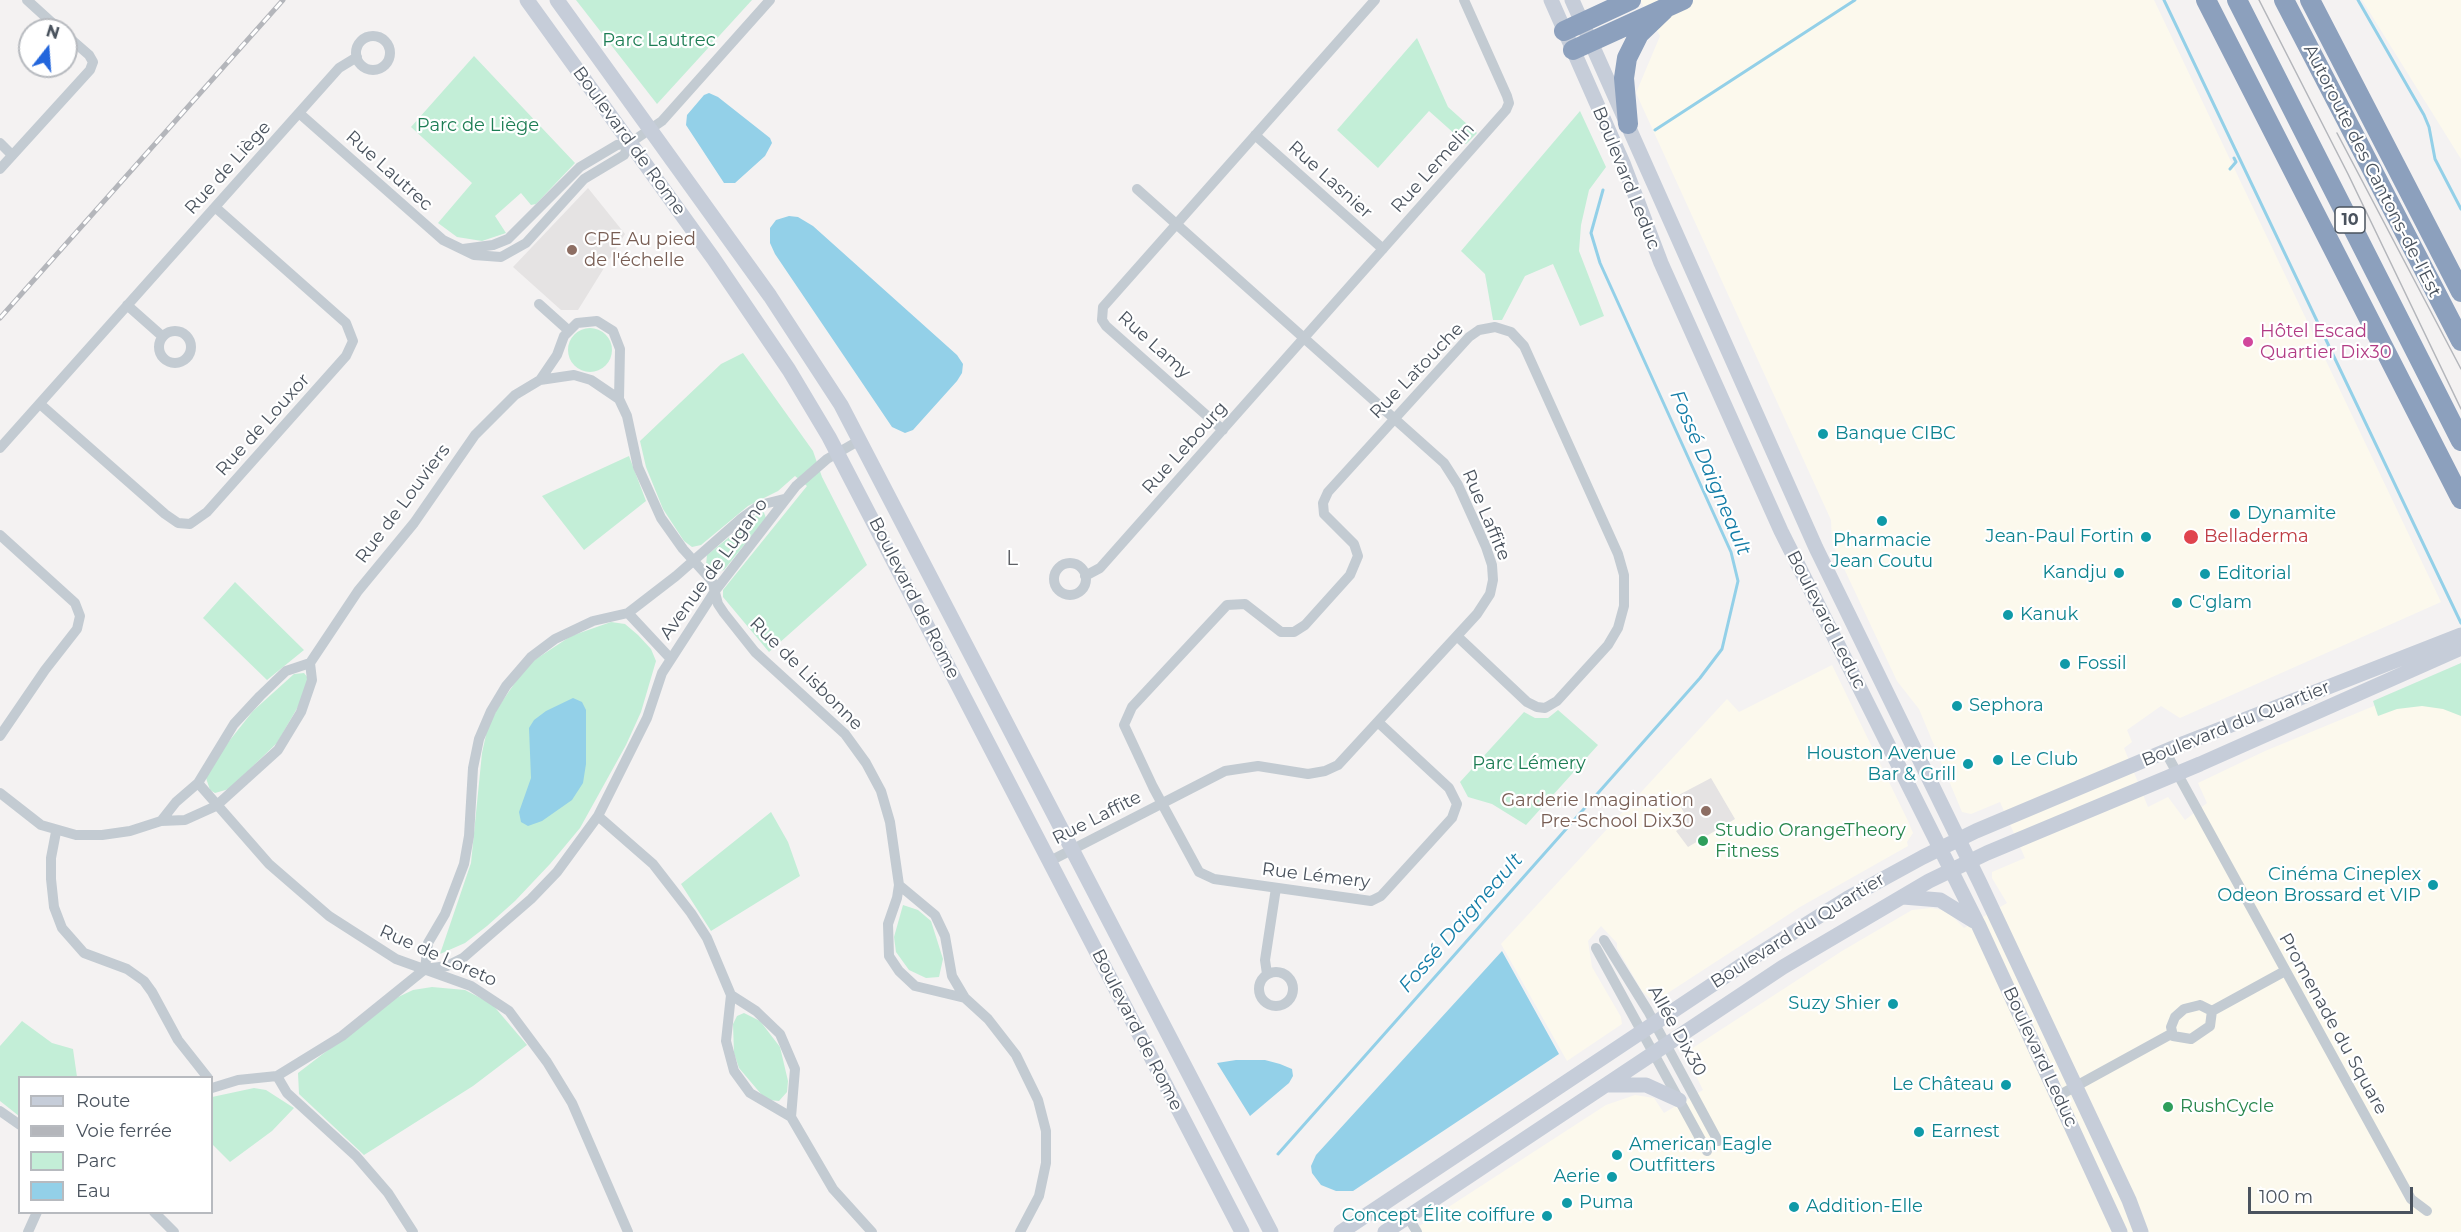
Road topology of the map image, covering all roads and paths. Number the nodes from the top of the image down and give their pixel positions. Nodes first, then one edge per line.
1 (27, 0) edge
2 (527, 0) edge
3 (557, 0) edge
4 (770, 0) edge
5 (1375, 0) edge
6 (1464, 0) edge
7 (1551, 0) edge
8 (1572, 0) edge
9 (1631, 0) edge
10 (1683, 0) edge
11 (2237, 0) edge
12 (2284, 0) edge
13 (2310, 0) edge
14 (2207, 1) edge
15 (1664, 10) junction
16 (47, 18) edge
17 (1582, 22) junction
18 (1564, 31) junction
19 (1591, 42) junction
20 (78, 47) edge
21 (1573, 50) junction
22 (357, 57) dead end
23 (299, 113) junction
24 (1628, 124) junction
25 (652, 129) junction
26 (1255, 135) junction
27 (630, 143) junction
28 (0, 144) edge
29 (12, 155) junction
30 (0, 169) edge
31 (1137, 189) dead end
32 (215, 207) junction
33 (1176, 223) junction
34 (1383, 249) junction
35 (2461, 292) edge
36 (539, 304) dead end
37 (127, 305) junction
38 (568, 330) junction
39 (162, 336) dead end
40 (1306, 337) junction
41 (2461, 341) edge
42 (540, 380) junction
43 (619, 399) junction
44 (40, 404) junction
45 (1395, 418) junction
46 (1222, 429) junction
47 (860, 440) junction
48 (2461, 441) edge
49 (0, 448) edge
50 (838, 452) junction
51 (784, 499) junction
52 (2461, 499) edge
53 (0, 535) edge
54 (693, 560) junction
55 (1085, 576) dead end
56 (715, 591) junction
57 (628, 613) junction
58 (2461, 635) edge
59 (1458, 637) junction
60 (2453, 647) edge
61 (670, 658) junction
62 (310, 663) junction
63 (1378, 723) junction
64 (0, 736) edge
65 (2165, 752) junction
66 (2176, 774) junction
67 (198, 783) junction
68 (0, 793) edge
69 (1162, 803) junction
70 (216, 806) junction
71 (598, 816) junction
72 (161, 820) junction
73 (56, 832) junction
74 (1959, 839) junction
75 (1940, 848) junction
76 (1073, 849) junction
77 (1050, 861) junction
78 (1970, 861) junction
79 (1952, 870) junction
80 (899, 885) junction
81 (1276, 888) junction
82 (1900, 897) junction
83 (1978, 924) junction
84 (1600, 944) dead end
85 (425, 969) junction
86 (2284, 971) junction
87 (1267, 974) dead end
88 (731, 995) junction
89 (965, 998) junction
90 (2212, 1011) junction
91 (1648, 1027) junction
92 (2171, 1034) junction
93 (1659, 1049) junction
94 (205, 1076) edge
95 (277, 1076) junction
96 (213, 1084) edge
97 (1605, 1086) junction
98 (2076, 1086) junction
99 (2058, 1096) junction
100 (1679, 1100) junction
101 (0, 1110) edge
102 (791, 1118) junction
103 (18, 1124) edge
104 (1718, 1141) dead end
105 (1707, 1151) dead end
106 (2427, 1211) dead end
107 (36, 1214) edge
108 (156, 1214) edge
109 (1408, 1217) junction
110 (28, 1232) edge
111 (174, 1232) edge
112 (413, 1232) edge
113 (628, 1232) edge
114 (872, 1232) edge
115 (1020, 1232) edge
116 (1242, 1232) edge
117 (1271, 1232) edge
118 (1341, 1232) edge
119 (1385, 1232) edge
120 (1417, 1232) edge
121 (2121, 1232) edge
122 (2141, 1232) edge

1 - 16 street
2 - 27 main road, Boulevard de Rome
3 - 25 main road, Boulevard de Rome
4 - 25 street, Rue Lautrec
5 - 26 street
6 - 34 street, Rue Lemelin
7 - 18 main road, Boulevard Leduc
8 - 17 main road, Boulevard Leduc
9 - 17 highway
10 - 15 highway
11 - 48 highway, 10
12 - 41 highway, Autoroute des Cantons-de-l'Est / 10
13 - 35 highway
14 - 52 highway
15 - 19 highway
15 - 24 highway
17 - 18 highway
17 - 19 main road, Boulevard Leduc
18 - 21 main road, Boulevard Leduc
19 - 21 highway
19 - 24 main road, Boulevard Leduc
20 - 29 street
21 - 75 main road, Boulevard Leduc
22 - 23 street, Rue de Liège
23 - 27 street, Rue Lautrec
23 - 32 street, Rue de Liège
24 - 74 main road, Boulevard Leduc
25 - 27 street, Rue Lautrec
25 - 47 main road, Boulevard de Rome
26 - 33 street
26 - 34 street, Rue Lasnier
27 - 50 main road, Boulevard de Rome
28 - 29 street
29 - 30 street
31 - 33 street, Rue Laffite
32 - 37 street, Rue de Liège
32 - 44 street, Rue de Louxor
33 - 40 street, Rue Laffite
33 - 46 street, Rue Lamy
34 - 40 street, Rue Lemelin
36 - 38 street
37 - 39 street
37 - 44 street, Rue de Liège
38 - 42 street, Rue de Louviers
38 - 43 street
40 - 45 street, Rue Laffite
40 - 46 street, Rue Lebourg
42 - 43 street, Rue de Louviers
42 - 62 street, Rue de Louviers
43 - 54 street
44 - 49 street, Rue de Liège
45 - 59 street, Rue Laffite
45 - 59 street, Rue Latouche
45 - 69 street, Rue Latouche
46 - 55 street, Rue Lebourg
47 - 50 street, Avenue de Lugano
47 - 76 main road, Boulevard de Rome
50 - 51 street, Avenue de Lugano
50 - 77 main road, Boulevard de Rome
51 - 54 street, Avenue de Lugano
51 - 56 street, Avenue de Lugano
53 - 64 street
54 - 56 street
54 - 57 street, Avenue de Lugano
56 - 61 street, Avenue de Lugano
56 - 80 street, Rue de Lisbonne
57 - 61 street, Avenue de Lugano
57 - 85 street, Avenue de Lugano
58 - 60 main road, Boulevard du Quartier
59 - 63 street, Rue Laffite
60 - 65 main road, Boulevard du Quartier
60 - 66 main road, Boulevard du Quartier
61 - 71 street, Avenue de Lugano
62 - 67 street
62 - 70 street
63 - 69 street, Rue Laffite
63 - 81 street, Rue Lémery
65 - 66 street, Promenade du Square
65 - 74 main road, Boulevard du Quartier
66 - 78 main road, Boulevard du Quartier
66 - 86 street, Promenade du Square
67 - 70 street, Rue de Loreto
67 - 72 street
68 - 73 street
69 - 76 street, Rue Laffite
69 - 81 street, Rue Lémery
70 - 72 street
70 - 85 street, Rue de Loreto
71 - 85 street, Avenue de Lugano
71 - 88 street
72 - 73 street
73 - 94 street
74 - 75 main road, Boulevard du Quartier
74 - 78 main road, Boulevard Leduc
75 - 79 main road, Boulevard Leduc
75 - 91 main road, Boulevard du Quartier
76 - 77 street, Rue Laffite
76 - 117 main road, Boulevard de Rome
77 - 116 main road, Boulevard de Rome
78 - 79 main road, Boulevard du Quartier
78 - 98 main road, Boulevard Leduc
79 - 82 main road, Boulevard du Quartier
79 - 83 main road, Boulevard Leduc
80 - 89 street
80 - 89 street, Rue de Lisbonne
81 - 87 street
82 - 83 main road
82 - 93 main road, Boulevard du Quartier
83 - 99 main road, Boulevard Leduc
84 - 91 street, Allée Dix30
85 - 95 street, Avenue de Lugano
85 - 113 street, Rue de Loreto
86 - 90 street
86 - 106 street, Promenade du Square
88 - 102 street
88 - 102 street
89 - 115 street
90 - 92 street
90 - 92 street
91 - 93 street, Allée Dix30
91 - 118 main road, Boulevard du Quartier
92 - 98 street
93 - 97 main road, Boulevard du Quartier
93 - 100 street, Allée Dix30
93 - 104 street, Allée Dix30
95 - 96 street, Avenue de Lugano
95 - 112 street
97 - 100 main road
97 - 109 main road, Boulevard du Quartier
98 - 99 street
98 - 122 main road, Boulevard Leduc
99 - 121 main road, Boulevard Leduc
100 - 105 street, Allée Dix30
101 - 103 street
102 - 114 street
107 - 110 street
108 - 111 street
109 - 119 main road, Boulevard du Quartier
109 - 120 street

